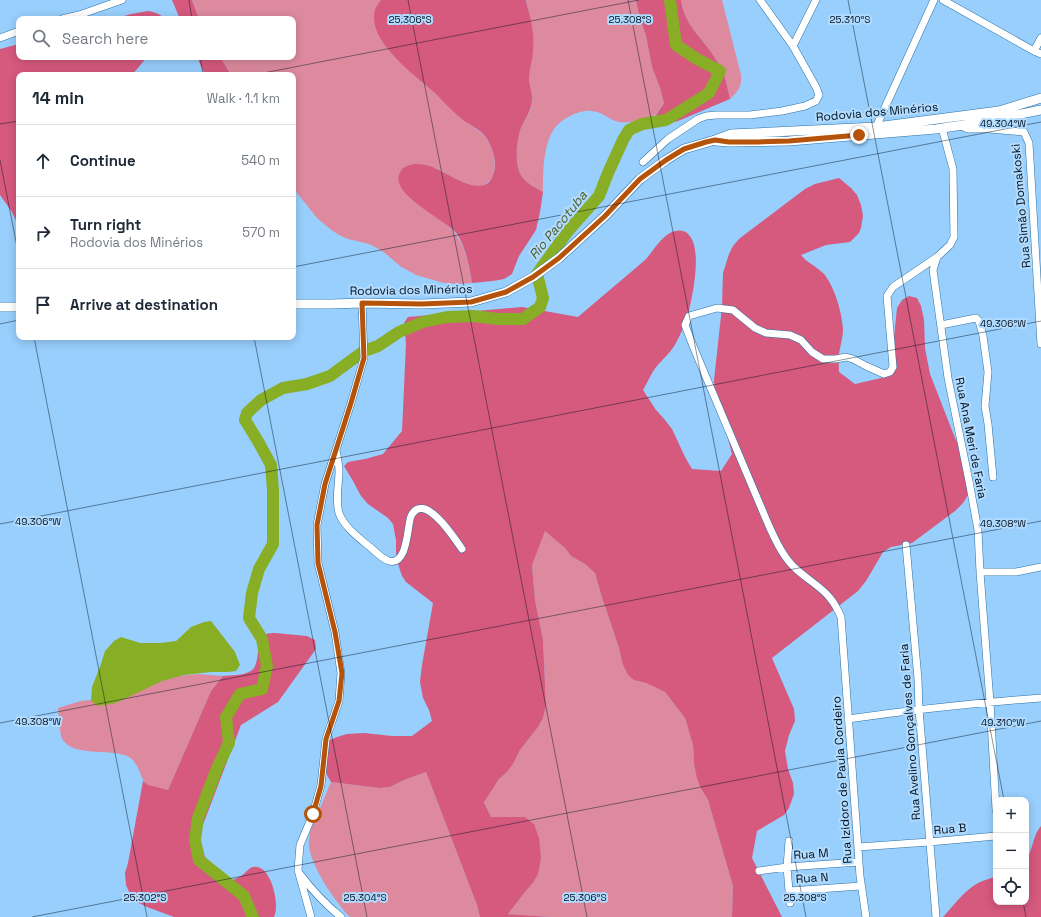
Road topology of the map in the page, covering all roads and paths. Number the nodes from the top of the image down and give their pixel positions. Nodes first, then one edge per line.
1 (122, 0) edge
2 (760, 0) edge
3 (816, 0) edge
4 (934, 0) edge
5 (943, 0) edge
6 (74, 16) edge
7 (16, 32) edge
8 (0, 38) edge
9 (1041, 38) edge
10 (793, 46) junction
11 (1038, 52) edge
12 (1041, 98) edge
13 (1041, 110) edge
14 (876, 126) junction
15 (959, 126) junction
16 (942, 128) junction
17 (715, 140) junction
18 (643, 162) dead end
19 (937, 257) junction
20 (362, 303) junction
21 (296, 304) edge
22 (0, 307) edge
23 (16, 307) edge
24 (940, 325) junction
25 (1041, 344) edge
26 (336, 450) junction
27 (993, 477) dead end
28 (906, 545) dead end
29 (462, 549) dead end
30 (1041, 567) edge
31 (980, 572) junction
32 (1041, 698) edge
33 (990, 702) junction
34 (919, 709) junction
35 (848, 719) junction
36 (995, 797) edge
37 (993, 836) edge
38 (789, 841) dead end
39 (930, 842) junction
40 (858, 847) junction
41 (859, 862) junction
42 (787, 867) junction
43 (298, 870) junction
44 (759, 871) dead end
45 (861, 886) junction
46 (789, 891) junction
47 (790, 902) dead end
48 (311, 917) edge
49 (341, 917) edge
50 (866, 917) edge
51 (936, 917) edge

1 - 6 street
2 - 10 street
3 - 10 street
4 - 14 street
5 - 11 street
7 - 8 street
9 - 11 street
10 - 18 street
12 - 14 main road, Rodovia dos Minérios
13 - 15 main road, Rodovia dos Minérios
14 - 17 main road, Rodovia dos Minérios
15 - 16 main road, Rodovia dos Minérios
15 - 25 street, Rua Simão Domakoski
16 - 17 main road, Rodovia dos Minérios
16 - 19 street
17 - 20 main road, Rodovia dos Minérios
19 - 24 street, Rua Ana Meri de Faria
19 - 35 street, Rua Izidoro de Paula Cordeiro
20 - 21 main road, Rodovia dos Minérios
20 - 26 street
22 - 23 main road
24 - 27 street
24 - 31 street, Rua Ana Meri de Faria
26 - 29 street
26 - 43 street
28 - 34 street, Rua Avelino Gonçalves de Faria
30 - 31 street
31 - 33 street, Rua Ana Meri de Faria
32 - 33 street
33 - 34 street
33 - 36 street, Rua Ana Meri de Faria
34 - 35 street
34 - 39 street, Rua Avelino Gonçalves de Faria
35 - 40 street, Rua Izidoro de Paula Cordeiro
37 - 39 street, Rua B
38 - 42 street
39 - 40 street, Rua B
39 - 51 street, Rua Avelino Gonçalves de Faria
40 - 41 street, Rua Izidoro de Paula Cordeiro
41 - 42 street, Rua M
41 - 45 street, Rua Izidoro de Paula Cordeiro
42 - 44 street, Rua M
42 - 46 street
43 - 48 street
43 - 49 street
45 - 46 street, Rua N
45 - 50 street, Rua Izidoro de Paula Cordeiro
46 - 47 street

